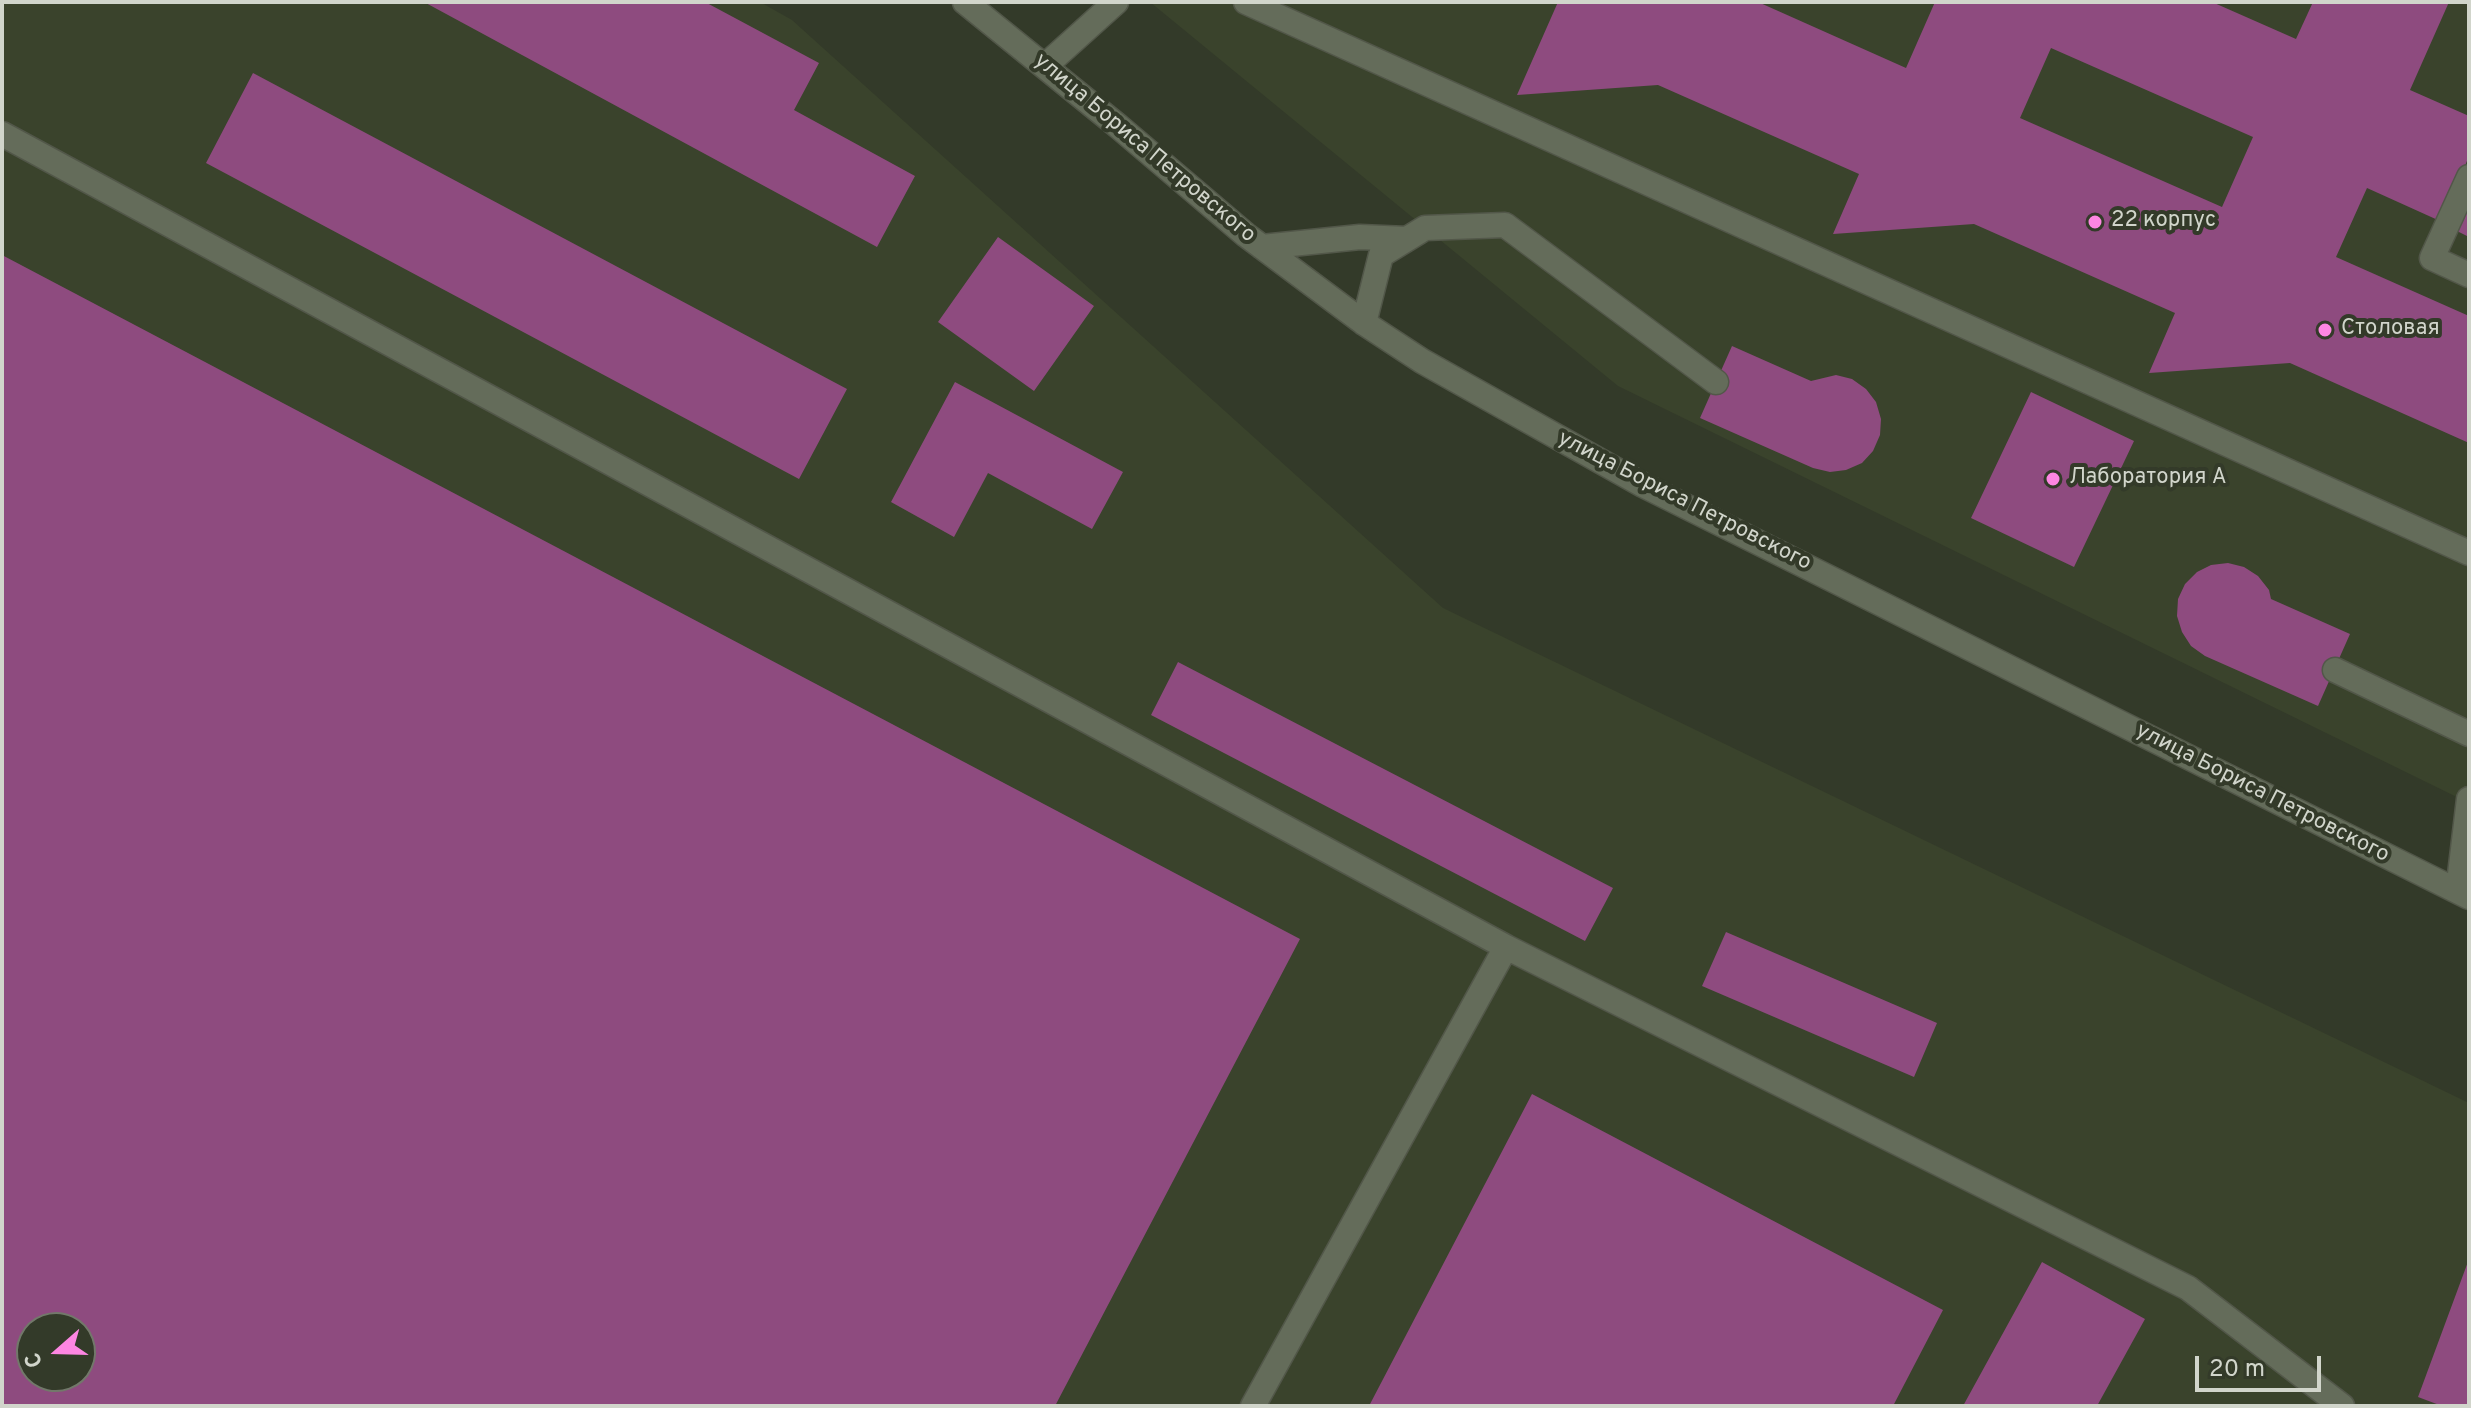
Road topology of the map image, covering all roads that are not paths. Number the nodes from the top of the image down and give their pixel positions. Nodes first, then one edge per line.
1 (965, 2) edge
2 (1116, 2) edge
3 (1246, 2) edge
4 (1045, 66) junction
5 (2, 134) edge
6 (2469, 177) edge
7 (1407, 239) junction
8 (1262, 247) junction
9 (2469, 275) edge
10 (1364, 323) junction
11 (1716, 382) dead end
12 (2469, 553) edge
13 (2335, 670) dead end
14 (2469, 734) edge
15 (2469, 799) edge
16 (2464, 894) edge
17 (1506, 947) junction
18 (1253, 1406) edge
19 (2342, 1406) edge

1 - 4 street, улица Бориса Петровского
2 - 4 street
3 - 12 street
4 - 8 street, улица Бориса Петровского
5 - 17 street
6 - 9 street
7 - 8 street
7 - 10 street
7 - 11 street
8 - 10 street, улица Бориса Петровского
10 - 16 street, улица Бориса Петровского
13 - 14 street
15 - 16 street
17 - 18 street
17 - 19 street

